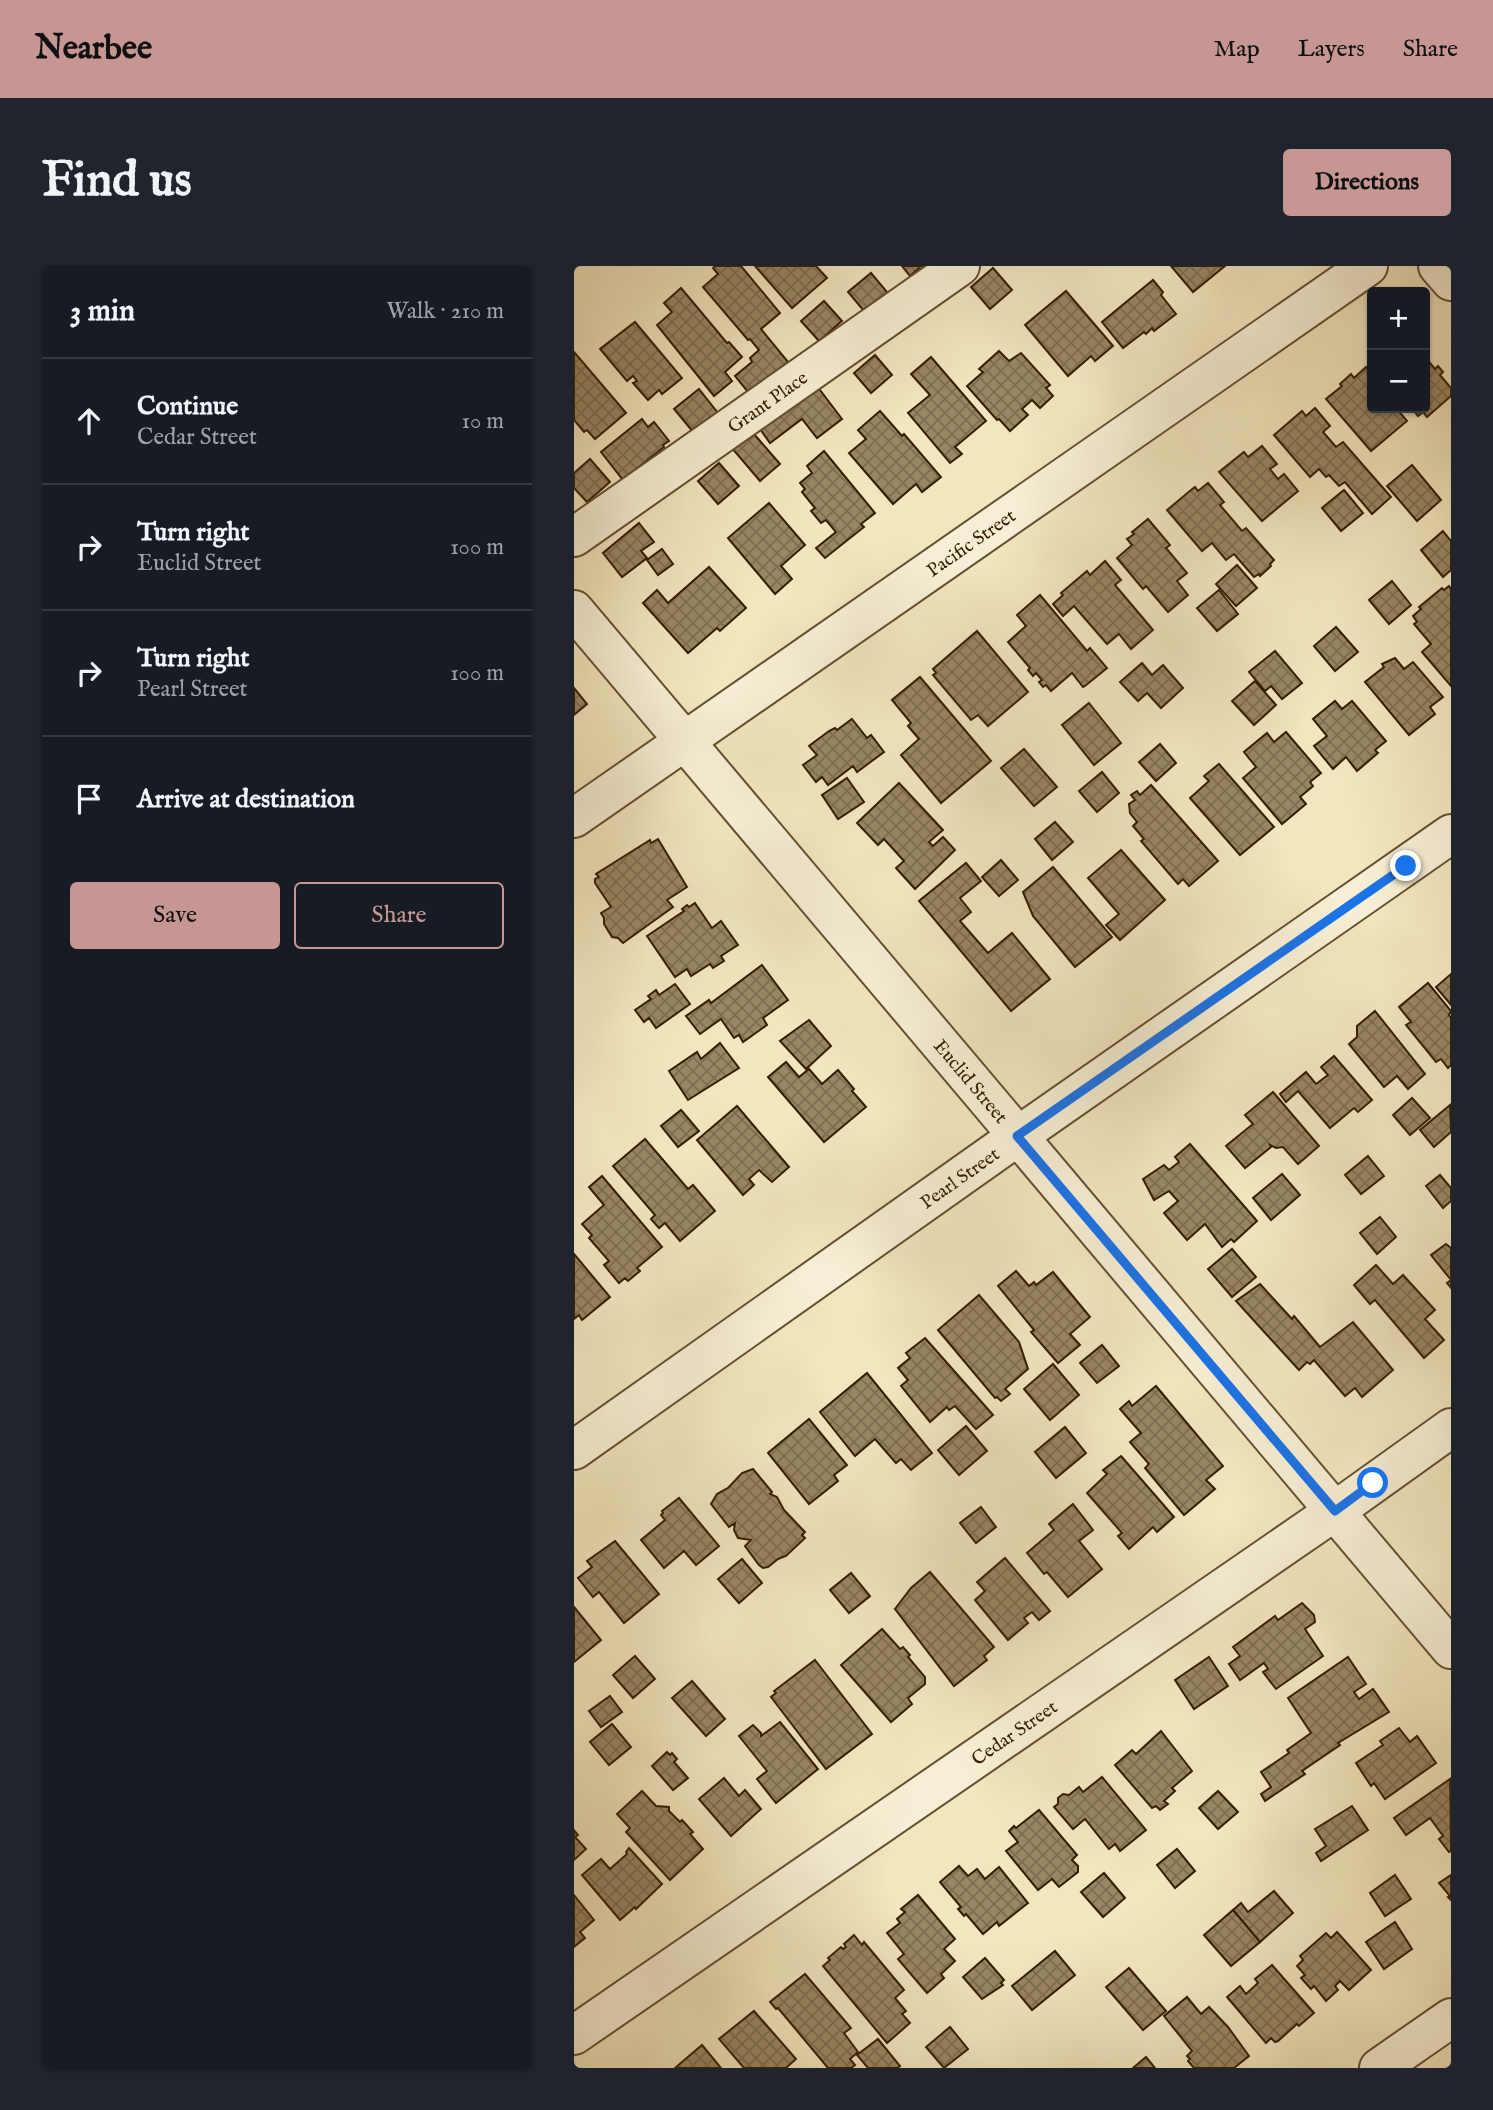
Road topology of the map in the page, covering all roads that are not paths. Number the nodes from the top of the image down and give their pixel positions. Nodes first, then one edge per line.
1 (960, 266) edge
2 (1368, 266) edge
3 (1438, 266) edge
4 (1451, 281) edge
5 (574, 537) edge
6 (574, 610) edge
7 (684, 742) junction
8 (574, 818) edge
9 (1451, 834) edge
10 (1017, 1136) junction
11 (1451, 1428) edge
12 (574, 1450) edge
13 (1335, 1511) junction
14 (1451, 1649) edge
15 (1451, 2018) edge
16 (574, 2035) edge
17 (1379, 2068) edge

1 - 5 street, Grant Place
2 - 7 street, Pacific Street
3 - 4 street
6 - 7 street, Euclid Street
7 - 8 street, Pacific Street
7 - 10 street, Euclid Street
9 - 10 street, Pearl Street
10 - 12 street, Pearl Street
10 - 13 street, Euclid Street
11 - 13 street, Cedar Street
13 - 14 street, Euclid Street
13 - 16 street, Cedar Street
15 - 17 street

